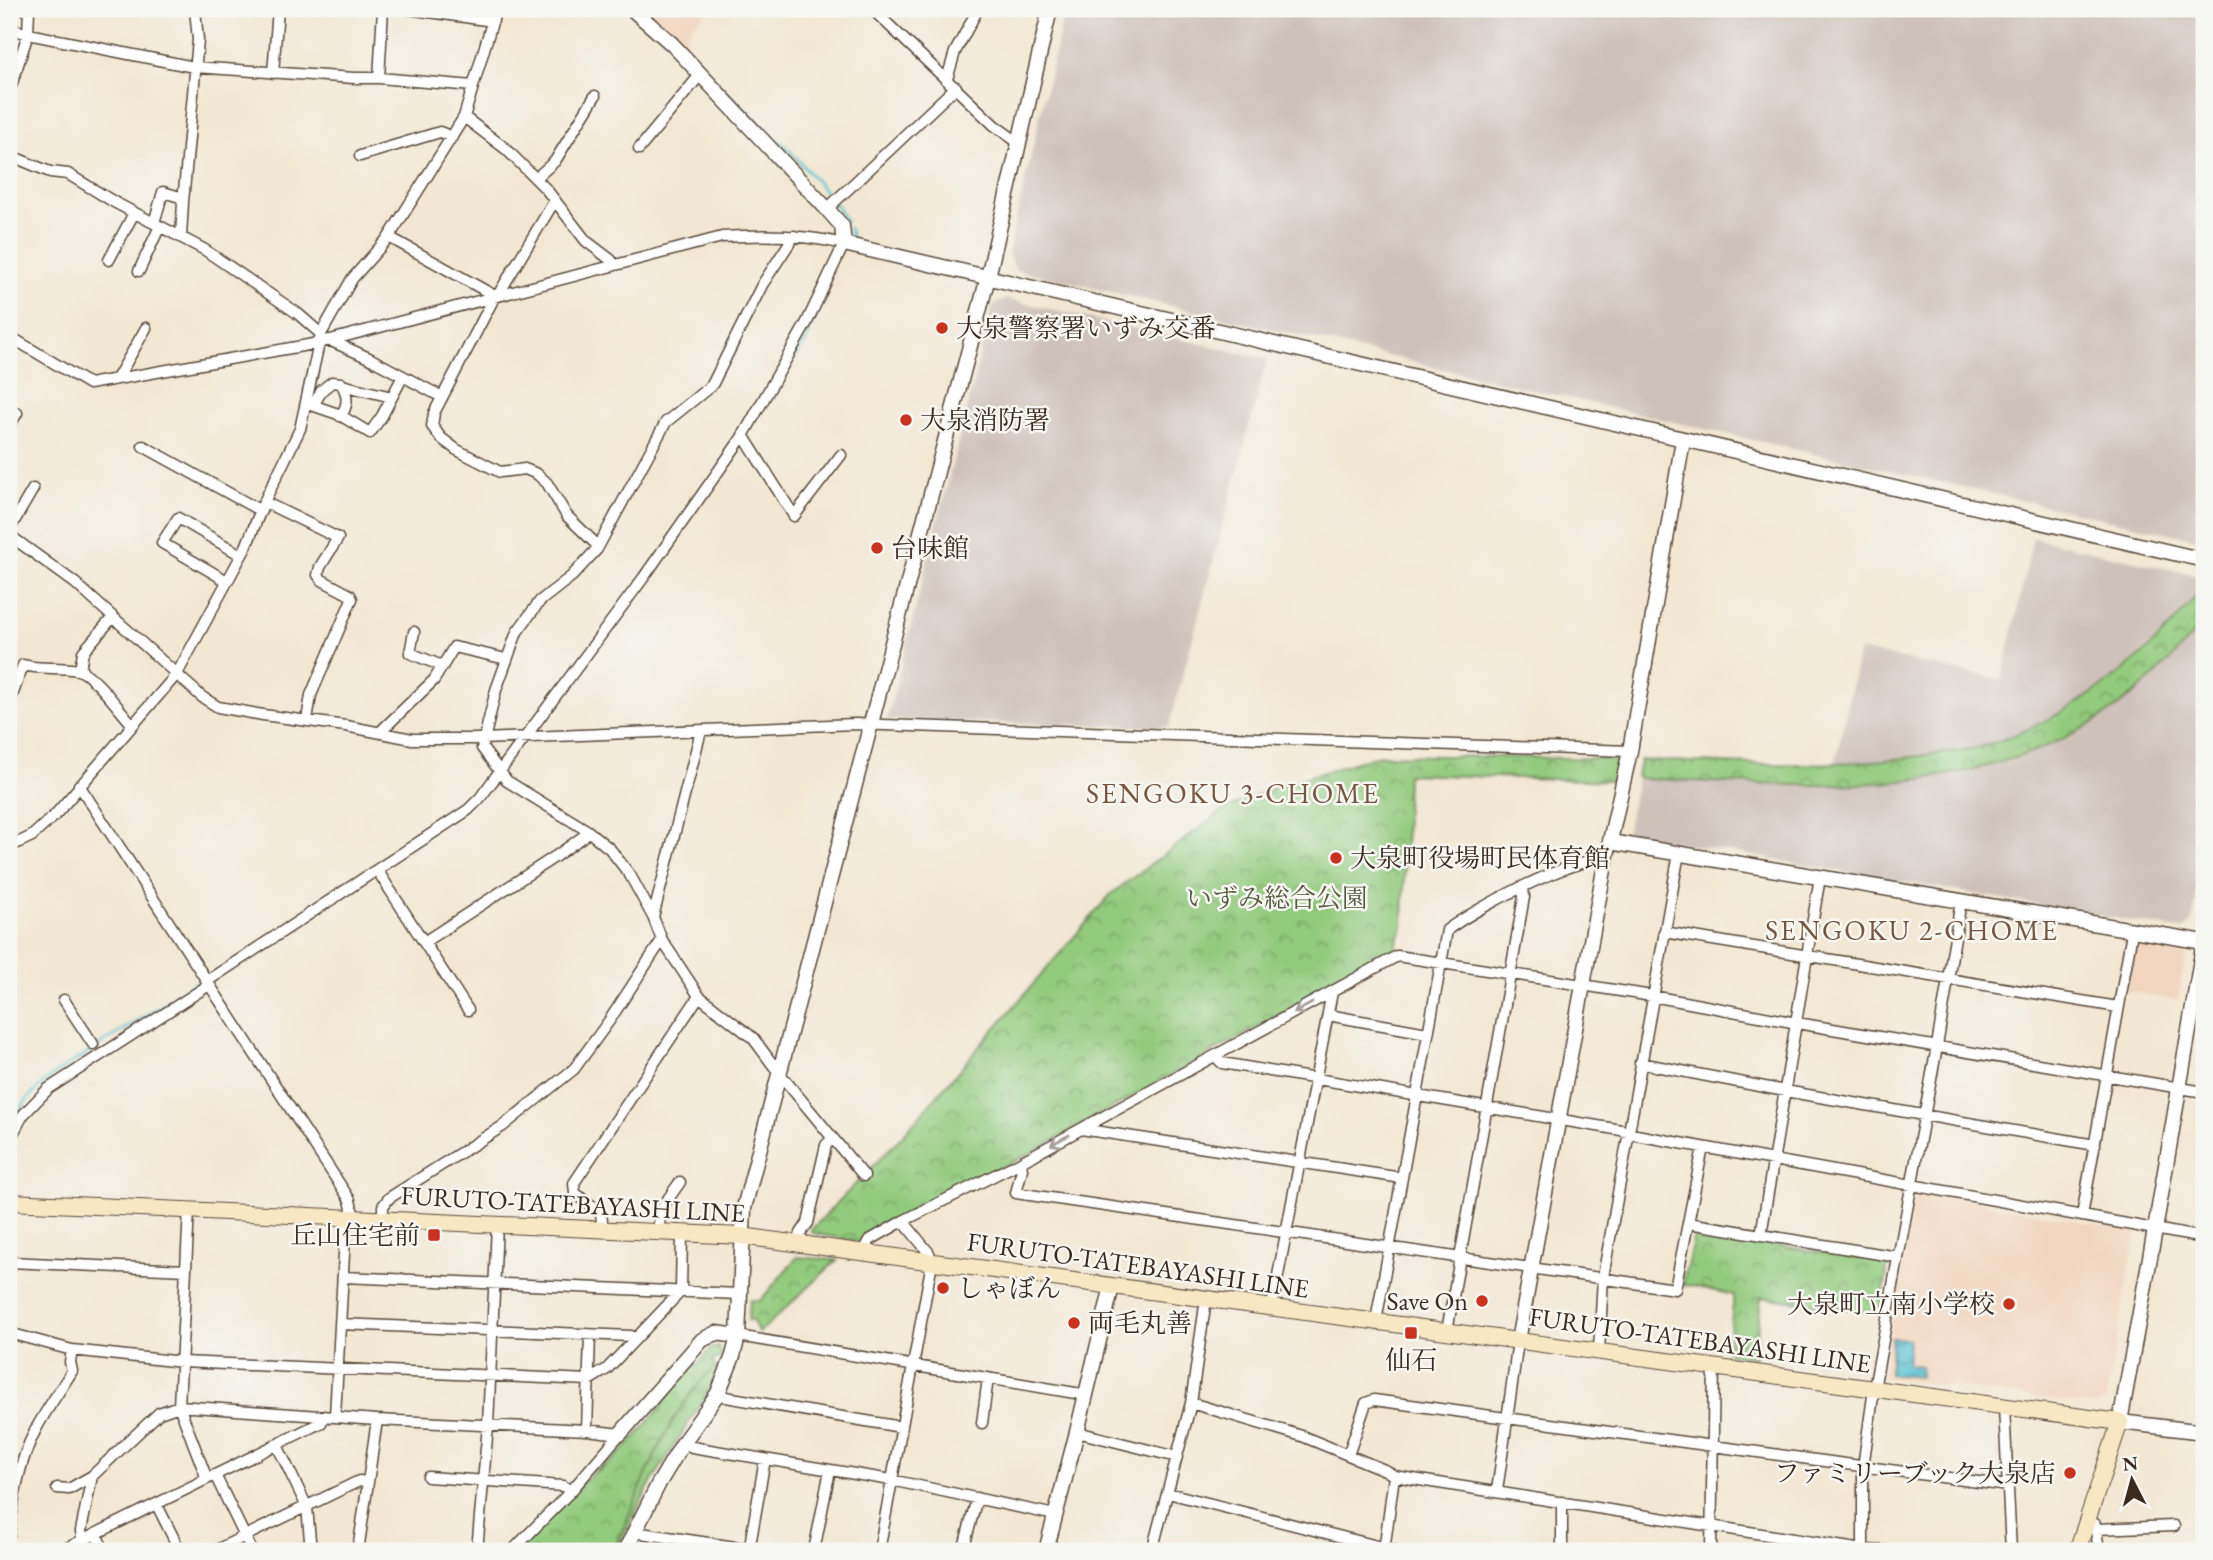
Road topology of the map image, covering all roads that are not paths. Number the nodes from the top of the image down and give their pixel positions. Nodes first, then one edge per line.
1 (29, 9) edge
2 (195, 9) edge
3 (278, 9) edge
4 (383, 9) edge
5 (408, 9) edge
6 (496, 9) edge
7 (632, 9) edge
8 (872, 9) edge
9 (978, 9) edge
10 (1050, 9) edge
11 (493, 21) junction
12 (9, 28) edge
13 (28, 34) junction
14 (194, 67) junction
15 (273, 73) junction
16 (700, 75) junction
17 (379, 78) junction
18 (951, 83) junction
19 (474, 86) junction
20 (9, 92) edge
21 (594, 96) dead end
22 (464, 117) junction
23 (452, 137) junction
24 (1019, 142) junction
25 (639, 149) dead end
26 (9, 155) edge
27 (360, 156) dead end
28 (536, 178) junction
29 (555, 200) junction
30 (183, 202) junction
31 (827, 209) junction
32 (134, 213) junction
33 (157, 225) junction
34 (793, 236) junction
35 (181, 237) junction
36 (389, 237) junction
37 (845, 244) junction
38 (109, 260) dead end
39 (613, 264) junction
40 (139, 271) dead end
41 (988, 278) junction
42 (496, 295) junction
43 (146, 328) dead end
44 (9, 336) edge
45 (323, 339) junction
46 (403, 376) junction
47 (118, 377) junction
48 (342, 386) junction
49 (392, 397) junction
50 (442, 397) junction
51 (310, 405) junction
52 (9, 409) edge
53 (340, 416) junction
54 (9, 426) edge
55 (743, 435) junction
56 (1683, 440) junction
57 (143, 446) dead end
58 (841, 456) dead end
59 (33, 489) dead end
60 (262, 506) junction
61 (9, 532) edge
62 (598, 546) junction
63 (241, 555) junction
64 (2204, 560) edge
65 (227, 581) junction
66 (113, 617) junction
67 (414, 632) dead end
68 (506, 659) junction
69 (442, 666) junction
70 (80, 670) junction
71 (177, 674) junction
72 (9, 705) edge
73 (307, 720) junction
74 (132, 724) junction
75 (870, 724) junction
76 (701, 731) junction
77 (380, 732) junction
78 (525, 737) junction
79 (482, 739) junction
80 (1630, 751) junction
81 (500, 773) junction
82 (79, 785) junction
83 (588, 831) junction
84 (1609, 842) junction
85 (9, 847) edge
86 (1679, 853) junction
87 (1606, 859) junction
88 (377, 870) junction
89 (1820, 877) junction
90 (1523, 887) junction
91 (1961, 901) junction
92 (653, 917) junction
93 (1664, 932) junction
94 (2133, 932) junction
95 (662, 940) junction
96 (424, 942) junction
97 (1807, 954) junction
98 (1440, 963) junction
99 (1511, 974) junction
100 (1948, 978) junction
101 (208, 983) junction
102 (1583, 985) junction
103 (1332, 992) junction
104 (699, 996) junction
105 (1652, 996) junction
106 (64, 1000) dead end
107 (2118, 1007) junction
108 (468, 1010) dead end
109 (1328, 1016) junction
110 (1797, 1023) junction
111 (1427, 1033) junction
112 (93, 1044) dead end
113 (1937, 1046) junction
114 (1215, 1056) junction
115 (1640, 1063) junction
116 (779, 1073) junction
117 (2108, 1075) junction
118 (1316, 1079) junction
119 (2180, 1088) junction
120 (1785, 1091) junction
121 (2204, 1092) edge
122 (1416, 1096) junction
123 (1486, 1108) junction
124 (1925, 1115) junction
125 (1558, 1120) junction
126 (1081, 1129) junction
127 (1628, 1132) junction
128 (832, 1139) junction
129 (2095, 1145) junction
130 (1703, 1147) junction
131 (9, 1148) edge
132 (1774, 1160) junction
133 (1300, 1162) junction
134 (1019, 1163) junction
135 (864, 1177) dead end
136 (1402, 1178) junction
137 (680, 1182) dead end
138 (1912, 1185) junction
139 (9, 1202) edge
140 (189, 1210) junction
141 (2082, 1216) junction
142 (350, 1218) junction
143 (383, 1219) junction
144 (904, 1221) junction
145 (1688, 1223) junction
146 (498, 1225) junction
147 (603, 1230) junction
148 (2155, 1230) junction
149 (657, 1232) junction
150 (682, 1233) junction
151 (1286, 1233) junction
152 (741, 1236) junction
153 (1761, 1236) junction
154 (2204, 1238) edge
155 (799, 1244) junction
156 (1390, 1248) junction
157 (863, 1252) junction
158 (1459, 1257) junction
159 (1898, 1257) junction
160 (9, 1262) edge
161 (932, 1262) junction
162 (1532, 1267) junction
163 (187, 1270) junction
164 (1603, 1276) junction
165 (343, 1277) junction
166 (495, 1283) junction
167 (1112, 1286) junction
168 (681, 1291) junction
169 (739, 1294) junction
170 (1206, 1299) junction
171 (1272, 1307) junction
172 (1376, 1321) junction
173 (340, 1324) junction
174 (493, 1331) junction
175 (1447, 1331) junction
176 (9, 1333) edge
177 (590, 1335) junction
178 (738, 1336) junction
179 (635, 1339) junction
180 (1518, 1341) junction
181 (72, 1350) junction
182 (1599, 1352) junction
183 (182, 1362) junction
184 (912, 1365) junction
185 (1714, 1367) junction
186 (338, 1369) junction
187 (491, 1376) junction
188 (988, 1378) junction
189 (589, 1380) junction
190 (1874, 1389) junction
191 (718, 1393) junction
192 (1087, 1395) junction
193 (1191, 1403) junction
194 (179, 1406) junction
195 (2004, 1406) junction
196 (330, 1416) junction
197 (1508, 1419) junction
198 (377, 1420) junction
199 (2120, 1422) junction
200 (982, 1423) dead end
201 (488, 1425) junction
202 (901, 1427) junction
203 (2203, 1427) edge
204 (587, 1430) junction
205 (1077, 1432) junction
206 (620, 1434) junction
207 (683, 1443) junction
208 (277, 1445) junction
209 (1712, 1446) junction
210 (1348, 1455) junction
211 (1177, 1457) junction
212 (765, 1459) junction
213 (1863, 1466) junction
214 (830, 1470) junction
215 (92, 1476) junction
216 (1394, 1476) junction
217 (211, 1477) junction
218 (428, 1477) dead end
219 (483, 1480) junction
220 (891, 1480) junction
221 (367, 1482) junction
222 (2008, 1486) junction
223 (57, 1488) dead end
224 (571, 1491) junction
225 (1497, 1491) junction
226 (1168, 1493) junction
227 (977, 1498) junction
228 (1562, 1502) junction
229 (2092, 1504) junction
230 (157, 1505) junction
231 (307, 1507) junction
232 (1055, 1514) junction
233 (1710, 1526) junction
234 (2174, 1526) dead end
235 (2096, 1529) junction
236 (634, 1532) junction
237 (96, 1535) junction
238 (9, 1536) edge
239 (244, 1536) junction
240 (82, 1540) junction
241 (749, 1550) edge
242 (1156, 1550) edge
243 (1384, 1550) edge
244 (61, 1551) edge
245 (104, 1551) edge
246 (180, 1551) edge
247 (214, 1551) edge
248 (252, 1551) edge
249 (311, 1551) edge
250 (358, 1551) edge
251 (477, 1551) edge
252 (512, 1551) edge
253 (625, 1551) edge
254 (814, 1551) edge
255 (879, 1551) edge
256 (964, 1551) edge
257 (1046, 1551) edge
258 (1397, 1551) edge
259 (1562, 1551) edge
260 (1711, 1551) edge
261 (1863, 1551) edge
262 (1891, 1551) edge
263 (2011, 1551) edge
264 (2077, 1551) edge
265 (2099, 1551) edge

1 - 13 street
2 - 14 street
3 - 15 street
4 - 17 street
5 - 11 street
6 - 11 street
7 - 16 street
8 - 18 street
9 - 18 street
10 - 24 street
11 - 19 street
12 - 13 street
13 - 14 street
13 - 20 street
14 - 15 street
14 - 30 street
15 - 17 street
16 - 25 street
16 - 31 street
17 - 19 street
18 - 24 street
18 - 31 street
19 - 22 street
21 - 28 street
22 - 23 street
22 - 28 street
23 - 27 street
23 - 36 street
24 - 41 street
26 - 32 street
28 - 29 street
29 - 39 street
29 - 42 street
30 - 33 street
30 - 35 street
31 - 37 street
32 - 33 street
32 - 38 street
33 - 35 street
33 - 40 street
34 - 37 street
34 - 39 street
34 - 62 street
35 - 45 street
36 - 42 street
36 - 45 street
37 - 41 street
37 - 55 street
39 - 42 street
41 - 56 street
41 - 75 street
42 - 45 street
42 - 50 street
43 - 47 street
44 - 47 street
45 - 46 street
45 - 47 street
45 - 51 street
46 - 49 street
46 - 50 street
48 - 49 street
48 - 51 street
48 - 53 street
49 - 53 street
50 - 62 street
51 - 53 street
51 - 60 street
52 - 54 street
55 - 58 street
55 - 78 street
56 - 64 street
56 - 80 street
57 - 60 street
59 - 61 street
60 - 63 street
60 - 73 street
61 - 66 street
62 - 68 street
63 - 65 street
63 - 65 street
65 - 71 street
66 - 70 street
66 - 71 street
67 - 69 street
68 - 69 street
68 - 79 street
69 - 77 street
70 - 72 street
70 - 74 street
71 - 73 street
71 - 74 street
73 - 77 street
74 - 82 street
75 - 76 street
75 - 80 street
75 - 116 street
76 - 78 street
76 - 92 street
77 - 79 street
78 - 79 street
78 - 81 street
79 - 81 street
80 - 84 street
81 - 83 street
81 - 88 street
82 - 85 street
82 - 101 street
83 - 92 street
83 - 96 street
84 - 86 street
84 - 87 street
86 - 89 street
86 - 93 street
87 - 90 street
87 - 102 street
88 - 96 street
88 - 101 street
89 - 91 street
89 - 97 street
90 - 98 street
90 - 99 street
91 - 94 street
91 - 100 street
92 - 95 street
93 - 97 street
93 - 105 street
94 - 107 street
94 - 119 street
95 - 104 street
95 - 143 street
96 - 108 street
97 - 100 street
97 - 110 street
98 - 99 street
98 - 103 street
98 - 111 street
99 - 102 street
99 - 123 street
100 - 107 street
100 - 113 street
101 - 131 street
101 - 142 street
102 - 105 street
102 - 125 street
103 - 109 street
103 -> 114 street
104 - 116 street
104 - 147 street
105 - 110 street
105 - 115 street
106 - 112 street
107 - 117 street
109 - 111 street
109 - 118 street
110 - 113 street
110 - 120 street
111 - 122 street
113 - 117 street
113 - 124 street
114 - 118 street
114 - 126 street
115 - 120 street
115 - 127 street
116 - 128 street
116 - 152 street
117 - 119 street
117 - 129 street
118 - 122 street
118 - 133 street
119 - 121 street
119 - 148 street
120 - 124 street
120 - 132 street
122 - 123 street
122 - 136 street
123 - 125 street
123 - 158 street
124 - 129 street
124 - 138 street
125 - 127 street
125 - 162 street
126 - 133 street
126 -> 134 street
127 - 130 street
127 - 164 street
128 - 135 street
128 - 155 street
129 - 141 street
130 - 132 street
130 - 145 street
132 - 138 street
132 - 153 street
133 - 136 street
133 - 151 street
134 - 144 street
134 - 151 street
136 - 156 street
137 - 149 street
138 - 141 street
138 - 159 street
139 - 140 main road, FURUTO-TATEBAYASHI LINE
140 - 142 main road, FURUTO-TATEBAYASHI LINE
140 - 163 street
141 - 148 street
142 - 143 main road, FURUTO-TATEBAYASHI LINE
142 - 165 street
143 - 146 main road, FURUTO-TATEBAYASHI LINE
144 - 157 street
144 - 161 street
145 - 153 street
145 - 164 street
146 - 147 main road, FURUTO-TATEBAYASHI LINE
146 - 166 street
147 - 149 main road, FURUTO-TATEBAYASHI LINE
148 - 154 street
148 - 199 street
149 - 150 main road, FURUTO-TATEBAYASHI LINE
150 - 152 main road, FURUTO-TATEBAYASHI LINE
150 - 168 street
151 - 156 street
151 - 171 street
152 - 155 main road, FURUTO-TATEBAYASHI LINE
152 - 169 street
153 - 159 street
155 - 157 main road, FURUTO-TATEBAYASHI LINE
156 - 158 street
156 - 172 street
157 - 161 main road, FURUTO-TATEBAYASHI LINE
158 - 162 street
158 - 175 street
159 - 190 street
160 - 163 street
161 - 167 main road, FURUTO-TATEBAYASHI LINE
161 - 184 street
162 - 164 street
162 - 180 street
163 - 183 street
164 - 182 street
165 - 166 street
165 - 173 street
166 - 168 street
166 - 174 street
167 - 170 main road, FURUTO-TATEBAYASHI LINE
167 - 192 street
168 - 169 street
168 - 179 street
169 - 178 street
170 - 171 main road, FURUTO-TATEBAYASHI LINE
170 - 193 street
171 - 172 main road, FURUTO-TATEBAYASHI LINE
172 - 175 main road, FURUTO-TATEBAYASHI LINE
173 - 174 street
173 - 186 street
174 - 177 street
174 - 187 street
175 - 180 main road, FURUTO-TATEBAYASHI LINE
176 - 181 street
177 - 179 street
177 - 189 street
178 - 184 street
178 - 191 street
178 - 206 street
179 - 189 street
180 - 182 main road, FURUTO-TATEBAYASHI LINE
180 - 197 street
181 - 183 street
181 - 238 street
182 - 185 main road, FURUTO-TATEBAYASHI LINE
183 - 186 street
183 - 194 street
184 - 188 street
184 - 202 street
185 - 190 main road, FURUTO-TATEBAYASHI LINE
185 - 209 street
186 - 187 street
186 - 196 street
187 - 189 street
187 - 201 street
188 - 192 street
188 - 200 street
189 - 204 street
190 - 195 main road, FURUTO-TATEBAYASHI LINE
190 - 213 street
191 - 202 street
191 - 207 street
192 - 205 street
193 - 210 street
193 - 211 street
194 - 196 street
194 - 215 street
194 - 217 street
195 - 199 main road, FURUTO-TATEBAYASHI LINE
195 - 222 street
196 - 198 street
196 - 208 street
197 - 209 street
197 - 210 street
197 - 225 street
198 - 201 street
198 - 221 street
199 - 203 street
199 - 229 main road
201 - 204 street
201 - 219 street
202 - 220 street
204 - 206 street
205 - 211 street
205 - 232 street
206 - 224 street
207 - 212 street
207 - 236 street
208 - 217 street
208 - 231 street
209 - 213 street
209 - 233 street
210 - 216 street
211 - 226 street
212 - 214 street
212 - 241 street
213 - 222 street
213 - 261 street
214 - 220 street
214 - 254 street
215 - 223 street
215 - 240 street
216 - 225 street
216 - 243 street
217 - 230 street
217 - 239 street
218 - 219 street
219 - 224 street
219 - 251 street
220 - 227 street
220 - 255 street
221 - 231 street
221 - 250 street
222 - 263 street
224 - 252 street
225 - 228 street
226 - 242 street
226 - 243 street
227 - 232 street
227 - 256 street
228 - 233 street
228 - 259 street
229 - 235 street
229 - 264 main road
230 - 237 street
230 - 246 street
231 - 239 street
231 - 249 street
232 - 257 street
233 - 260 street
233 - 261 street
234 - 235 street
235 - 265 street
236 - 241 street
236 - 253 street
237 - 240 street
237 - 245 street
239 - 247 street
239 - 248 street
240 - 244 street
243 - 258 street
261 - 262 street

